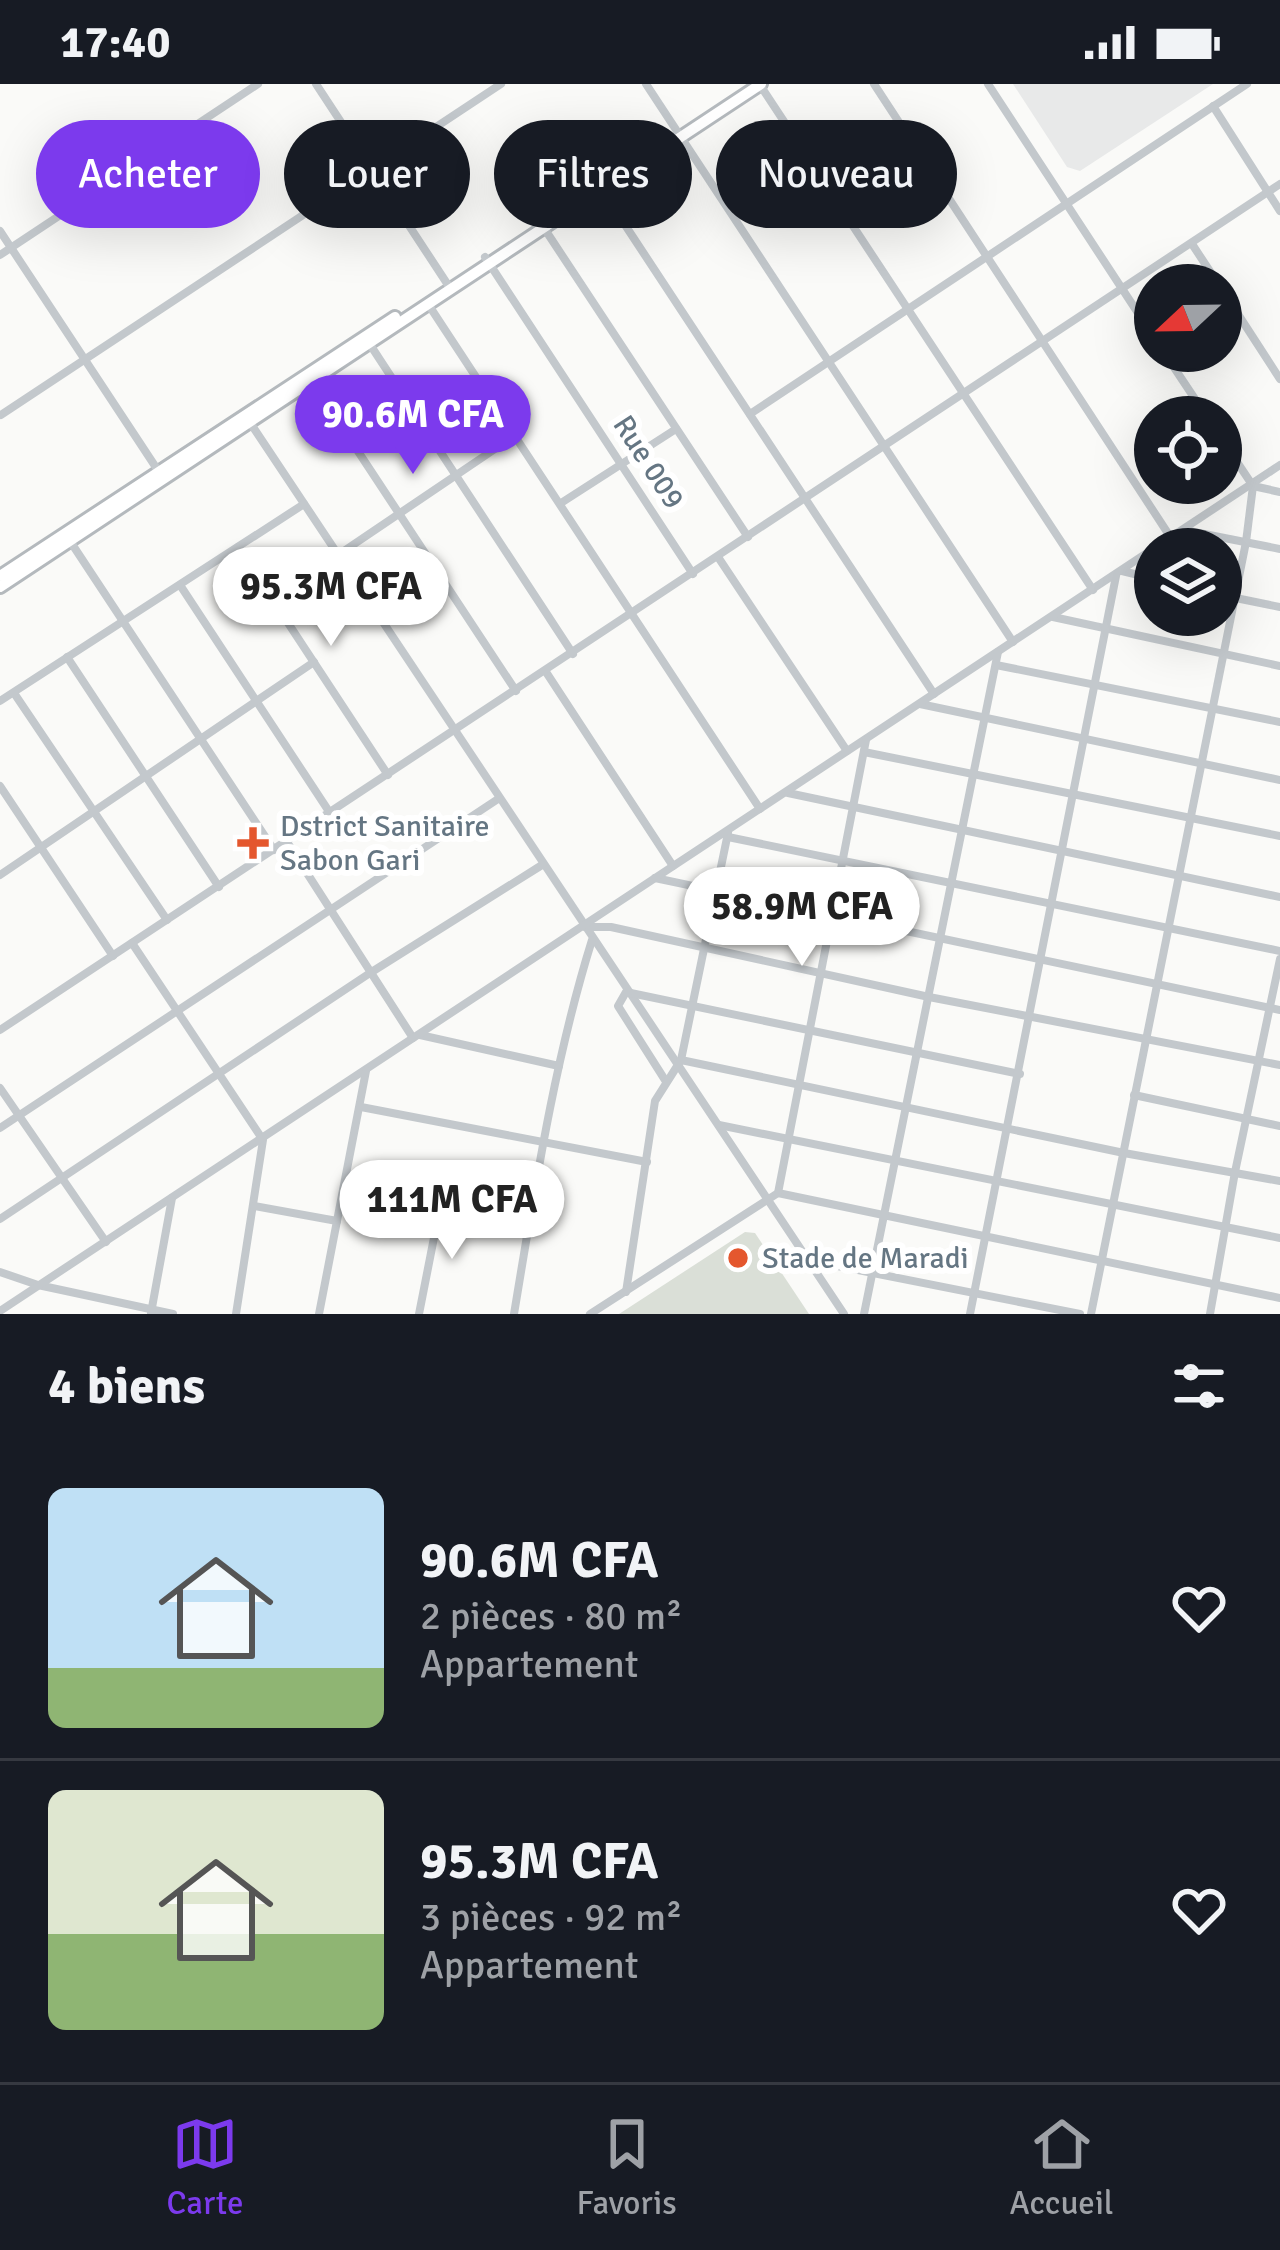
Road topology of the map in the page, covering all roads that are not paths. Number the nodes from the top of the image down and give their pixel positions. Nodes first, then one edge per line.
1 (258, 84) edge
2 (316, 84) edge
3 (501, 84) edge
4 (646, 84) edge
5 (748, 84) edge
6 (760, 84) edge
7 (874, 84) edge
8 (988, 84) edge
9 (1247, 84) edge
10 (1213, 106) junction
11 (339, 120) edge
12 (448, 120) edge
13 (670, 120) edge
14 (692, 125) edge
15 (692, 126) edge
16 (692, 154) edge
17 (1280, 184) edge
18 (1268, 192) junction
19 (1066, 204) junction
20 (1280, 211) edge
21 (285, 228) edge
22 (410, 228) edge
23 (536, 228) edge
24 (542, 228) edge
25 (545, 228) edge
26 (627, 228) edge
27 (0, 231) edge
28 (1192, 244) junction
29 (11, 248) junction
30 (0, 255) edge
31 (987, 256) junction
32 (487, 260) junction
33 (1205, 264) edge
34 (448, 285) junction
35 (1122, 290) junction
36 (428, 303) junction
37 (907, 308) junction
38 (1134, 308) edge
39 (1242, 321) edge
40 (368, 343) junction
41 (1043, 343) junction
42 (84, 360) junction
43 (828, 361) junction
44 (310, 378) junction
45 (1280, 379) edge
46 (964, 394) junction
47 (750, 414) junction
48 (1, 415) edge
49 (248, 419) junction
50 (676, 429) junction
51 (514, 436) junction
52 (884, 447) junction
53 (1280, 465) edge
54 (622, 466) junction
55 (1242, 470) edge
56 (161, 475) junction
57 (455, 475) junction
58 (1252, 485) junction
59 (1280, 492) edge
60 (806, 500) junction
61 (304, 504) junction
62 (561, 504) junction
63 (398, 514) junction
64 (1164, 528) edge
65 (1187, 528) edge
66 (67, 537) junction
67 (748, 537) junction
68 (1242, 541) edge
69 (1246, 542) junction
70 (238, 548) junction
71 (1280, 549) edge
72 (338, 555) junction
73 (718, 557) junction
74 (1242, 561) edge
75 (1134, 563) edge
76 (1119, 573) junction
77 (693, 574) junction
78 (0, 576) edge
79 (1134, 576) edge
80 (180, 585) junction
81 (0, 587) edge
82 (1093, 590) junction
83 (1242, 600) edge
84 (1280, 607) edge
85 (633, 614) junction
86 (1052, 617) junction
87 (123, 622) junction
88 (1106, 630) junction
89 (1226, 636) edge
90 (1013, 642) junction
91 (998, 652) junction
92 (572, 654) junction
93 (1222, 655) junction
94 (68, 657) junction
95 (314, 662) junction
96 (996, 665) junction
97 (1280, 666) edge
98 (545, 672) junction
99 (1096, 685) junction
100 (516, 691) junction
101 (14, 692) junction
102 (934, 694) junction
103 (0, 701) edge
104 (258, 703) junction
105 (920, 704) junction
106 (1212, 709) junction
107 (984, 718) junction
108 (1280, 722) edge
109 (454, 732) junction
110 (202, 739) junction
111 (1085, 739) junction
112 (866, 740) junction
113 (847, 752) junction
114 (864, 752) junction
115 (1201, 763) junction
116 (973, 774) junction
117 (388, 775) junction
118 (145, 776) junction
119 (1280, 780) edge
120 (0, 786) edge
121 (786, 793) junction
122 (1074, 795) junction
123 (498, 799) junction
124 (853, 806) junction
125 (760, 809) junction
126 (92, 812) junction
127 (330, 813) junction
128 (1190, 817) junction
129 (962, 828) junction
130 (728, 834) junction
131 (1280, 836) edge
132 (287, 842) junction
133 (41, 848) junction
134 (274, 850) junction
135 (1062, 850) junction
136 (843, 862) junction
137 (542, 865) junction
138 (673, 866) junction
139 (1178, 873) junction
140 (0, 875) edge
141 (655, 878) junction
142 (951, 884) junction
143 (219, 886) junction
144 (718, 892) junction
145 (1280, 897) edge
146 (1052, 905) junction
147 (331, 910) junction
148 (834, 917) junction
149 (167, 920) junction
150 (582, 926) junction
151 (1166, 928) junction
152 (592, 940) junction
153 (941, 940) junction
154 (132, 944) junction
155 (706, 949) junction
156 (1280, 955) edge
157 (113, 956) junction
158 (1042, 959) junction
159 (370, 973) junction
160 (823, 974) junction
161 (1155, 981) junction
162 (626, 992) junction
163 (929, 997) junction
164 (694, 1005) junction
165 (1276, 1009) edge
166 (177, 1011) junction
167 (1030, 1017) junction
168 (0, 1030) edge
169 (812, 1032) junction
170 (416, 1036) junction
171 (1144, 1039) junction
172 (918, 1054) junction
173 (1261, 1061) junction
174 (679, 1063) junction
175 (1280, 1065) edge
176 (559, 1066) junction
177 (366, 1071) junction
178 (1019, 1074) junction
179 (217, 1075) junction
180 (665, 1080) junction
181 (800, 1085) junction
182 (0, 1088) edge
183 (1134, 1095) junction
184 (908, 1106) junction
185 (361, 1107) junction
186 (20, 1115) junction
187 (1247, 1119) junction
188 (719, 1125) junction
189 (1280, 1126) edge
190 (0, 1128) edge
191 (1008, 1128) junction
192 (542, 1139) junction
193 (790, 1139) junction
194 (263, 1140) junction
195 (1124, 1153) junction
196 (897, 1161) junction
197 (646, 1162) junction
198 (1235, 1172) junction
199 (63, 1179) junction
200 (1280, 1180) edge
201 (996, 1183) junction
202 (345, 1186) junction
203 (778, 1193) junction
204 (172, 1198) junction
205 (769, 1201) junction
206 (441, 1202) junction
207 (1114, 1205) junction
208 (254, 1206) junction
209 (885, 1217) junction
210 (0, 1219) edge
211 (530, 1219) junction
212 (337, 1221) junction
213 (1225, 1226) junction
214 (986, 1238) junction
215 (1280, 1238) edge
216 (106, 1242) junction
217 (807, 1260) junction
218 (1101, 1262) junction
219 (872, 1271) junction
220 (0, 1272) edge
221 (38, 1285) junction
222 (1215, 1285) junction
223 (626, 1292) junction
224 (975, 1294) junction
225 (1280, 1298) edge
226 (0, 1311) edge
227 (151, 1312) edge
228 (173, 1314) edge
229 (236, 1314) edge
230 (320, 1314) edge
231 (419, 1314) edge
232 (514, 1314) edge
233 (590, 1314) edge
234 (844, 1314) edge
235 (863, 1314) edge
236 (970, 1314) edge
237 (1080, 1314) edge
238 (1090, 1314) edge
239 (1210, 1314) edge

1 - 29 street
2 - 11 street
3 - 12 street
4 - 13 street
5 - 14 highway
6 - 15 highway
6 - 37 street
7 - 31 street
8 - 19 street
9 - 10 street
10 - 18 street
10 - 19 street
16 - 43 street
17 - 18 street
18 - 20 street
18 - 28 street
19 - 31 street
19 - 35 street
21 - 42 street
22 - 34 street
23 - 32 highway
24 - 32 highway
25 - 50 street
26 - 47 street
27 - 29 street
28 - 33 street
28 - 35 street
29 - 30 street
29 - 42 street
31 - 37 street
31 - 41 street
32 - 34 highway
32 - 54 street, Rue 009
34 - 36 highway
34 - 44 highway
35 - 38 street
35 - 41 street
36 - 40 highway
36 - 51 street
37 - 43 street
37 - 46 street
39 - 45 street
40 - 44 highway
40 - 57 street
41 - 46 street
41 - 64 street
42 - 48 street
42 - 56 street
43 - 47 street
43 - 52 street
44 - 49 highway
44 - 63 street
46 - 52 street
46 - 82 street
47 - 60 street
49 - 56 highway
49 - 61 street
50 - 54 street
50 - 67 street
51 - 57 street
51 - 62 street
52 - 60 street
52 - 90 street
53 - 58 street
54 - 62 street
54 - 77 street, Rue 009
55 - 58 street
56 - 66 highway
57 - 63 street
57 - 92 street
58 - 59 street
58 - 65 street
58 - 69 street
60 - 67 street
60 - 102 street
61 - 70 street
61 - 72 street
62 - 85 street
63 - 72 street
63 - 100 street
66 - 78 highway
66 - 81 highway
66 - 87 street
67 - 73 street
68 - 69 street
69 - 71 street
69 - 74 street
70 - 80 street
70 - 95 street
72 - 109 street
73 - 77 street
73 - 113 street
75 - 76 street
76 - 79 street
76 - 82 street
76 - 88 street
77 - 85 street
80 - 87 street
80 - 104 street
82 - 86 street
83 - 84 street
85 - 92 street
85 - 125 street
86 - 88 street
86 - 90 street
87 - 94 street
87 - 110 street
88 - 93 street
88 - 99 street
89 - 93 street
90 - 91 street
91 - 96 street
91 - 102 street
92 - 98 street
93 - 97 street
93 - 106 street
94 - 101 street
94 - 118 street
95 - 104 street
95 - 117 street
96 - 99 street
96 - 107 street
98 - 100 street
98 - 138 street
99 - 106 street
99 - 111 street
100 - 109 street
101 - 103 street
101 - 126 street
102 - 105 street
104 - 110 street
104 - 127 street
105 - 107 street
105 - 112 street
106 - 108 street
106 - 115 street
107 - 111 street
107 - 116 street
109 - 117 street
109 - 123 street
110 - 118 street
110 - 134 street
111 - 115 street
111 - 122 street
112 - 113 street
112 - 114 street
113 - 121 street
114 - 116 street
114 - 124 street
115 - 119 street
115 - 128 street
116 - 122 street
116 - 129 street
117 - 127 street
118 - 126 street
118 - 143 street
120 - 133 street
121 - 124 street
121 - 125 street
122 - 128 street
122 - 135 street
123 - 137 street
123 - 147 street
124 - 129 street
124 - 136 street
125 - 130 street
126 - 133 street
126 - 149 street
127 - 132 street
128 - 131 street
128 - 139 street
129 - 135 street
129 - 142 street
130 - 136 street
130 - 138 street
130 - 144 street
132 - 134 street
132 - 147 street
133 - 140 street
133 - 157 street
134 - 143 street
135 - 139 street
135 - 146 street
136 - 142 street
136 - 148 street
137 - 150 street
137 - 159 street
138 - 141 street
139 - 145 street
139 - 151 street
141 - 144 street
141 - 150 street
142 - 146 street
142 - 153 street
143 - 149 street
144 - 148 street
144 - 155 street
146 - 151 street
146 - 158 street
147 - 159 street
147 - 166 street
148 - 153 street
148 - 160 street
149 - 154 street
150 - 152 street
150 - 155 street
150 - 170 street
151 - 156 street
151 - 161 street
152 - 162 street
152 - 176 street
153 - 158 street
153 - 163 street
154 - 157 street
154 - 166 street
155 - 160 street
155 - 164 street
156 - 165 street
157 - 168 street
158 - 161 street
158 - 167 street
159 - 170 street
159 - 179 street
160 - 163 street
160 - 169 street
161 - 165 street
161 - 171 street
162 - 164 street
162 - 174 street
162 - 180 street
163 - 167 street
163 - 172 street
164 - 169 street
164 - 174 street
165 - 173 street
166 - 179 street
166 - 186 street
167 - 171 street
167 - 178 street
169 - 172 street
169 - 181 street
170 - 176 street
170 - 177 street
171 - 173 street
171 - 183 street
172 - 178 street
172 - 184 street
173 - 175 street
173 - 187 street
174 - 180 street
174 - 181 street
174 - 188 street
176 - 192 street
177 - 185 street
177 - 194 street
178 - 191 street
179 - 194 street
179 - 199 street
180 - 197 street
181 - 184 street
181 - 193 street
182 - 186 street
183 - 187 street
183 - 195 street
184 - 191 street
184 - 196 street
185 - 192 street
185 - 202 street
186 - 190 street
186 - 199 street
187 - 189 street
187 - 198 street
188 - 193 street
188 - 205 street
191 - 195 street
191 - 201 street
192 - 197 street
192 - 211 street
193 - 196 street
193 - 203 street
194 - 204 street
194 - 208 street
195 - 198 street
195 - 207 street
196 - 201 street
196 - 209 street
197 - 223 street
198 - 200 street
198 - 213 street
199 - 210 street
199 - 216 street
201 - 207 street
201 - 214 street
202 - 206 street
202 - 212 street
203 - 205 street
203 - 209 street
204 - 216 street
204 - 227 street
205 - 217 street
205 - 223 street
206 - 211 street
206 - 231 street
207 - 213 street
207 - 218 street
208 - 212 street
208 - 229 street
209 - 214 street
209 - 219 street
211 - 232 street
212 - 230 street
213 - 215 street
213 - 222 street
214 - 218 street
214 - 224 street
216 - 221 street
217 - 219 street
217 - 234 street
218 - 222 street
218 - 238 street
219 - 224 street
219 - 235 street
220 - 221 street
221 - 226 street
221 - 227 street
222 - 225 street
222 - 239 street
223 - 233 street
224 - 236 street
224 - 237 street
227 - 228 street

